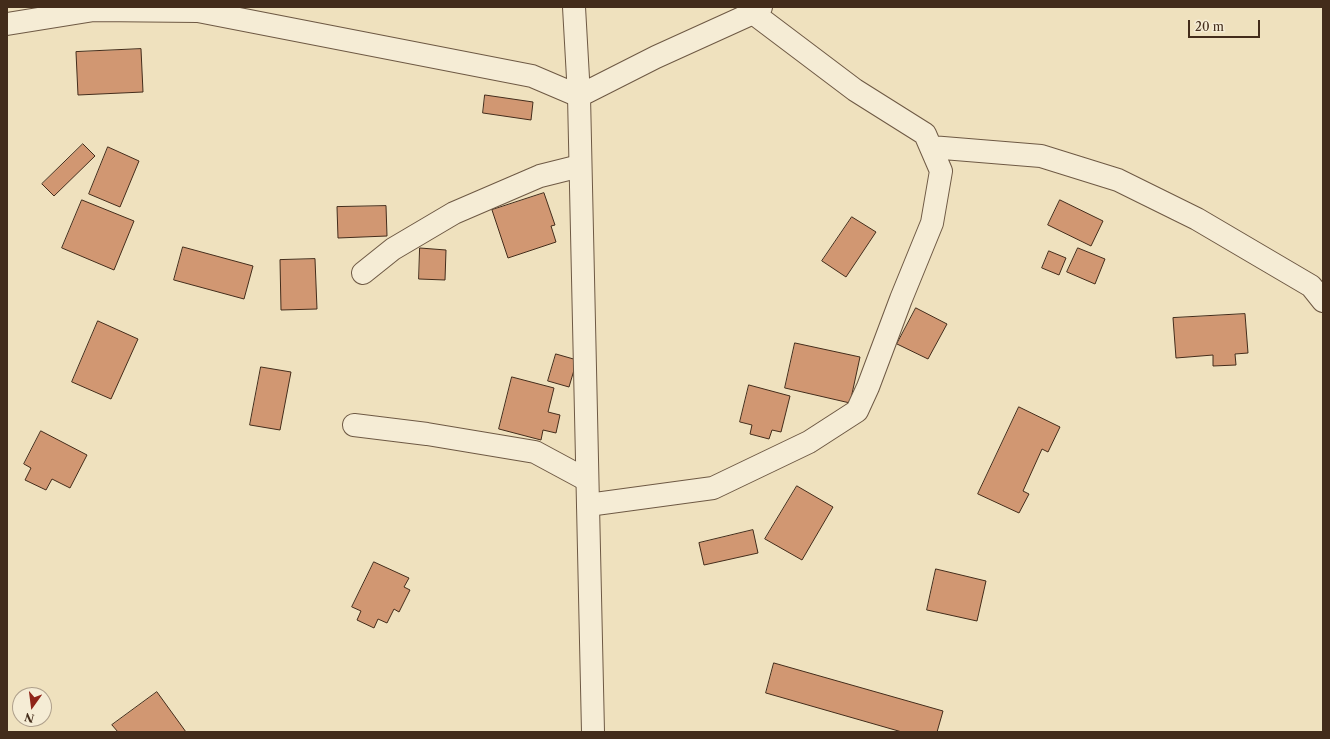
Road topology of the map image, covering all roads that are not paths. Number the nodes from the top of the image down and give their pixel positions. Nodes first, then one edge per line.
1 (574, 7) edge
2 (757, 10) edge
3 (7, 24) edge
4 (578, 96) junction
5 (931, 147) junction
6 (580, 166) junction
7 (363, 273) dead end
8 (1323, 301) edge
9 (354, 425) dead end
10 (587, 480) junction
11 (588, 506) junction
12 (593, 732) edge

1 - 4 street
2 - 4 street
2 - 5 street
3 - 4 street
4 - 6 street
5 - 8 street
5 - 11 street
6 - 7 street
6 - 10 street
9 - 10 street
10 - 11 street
11 - 12 street

